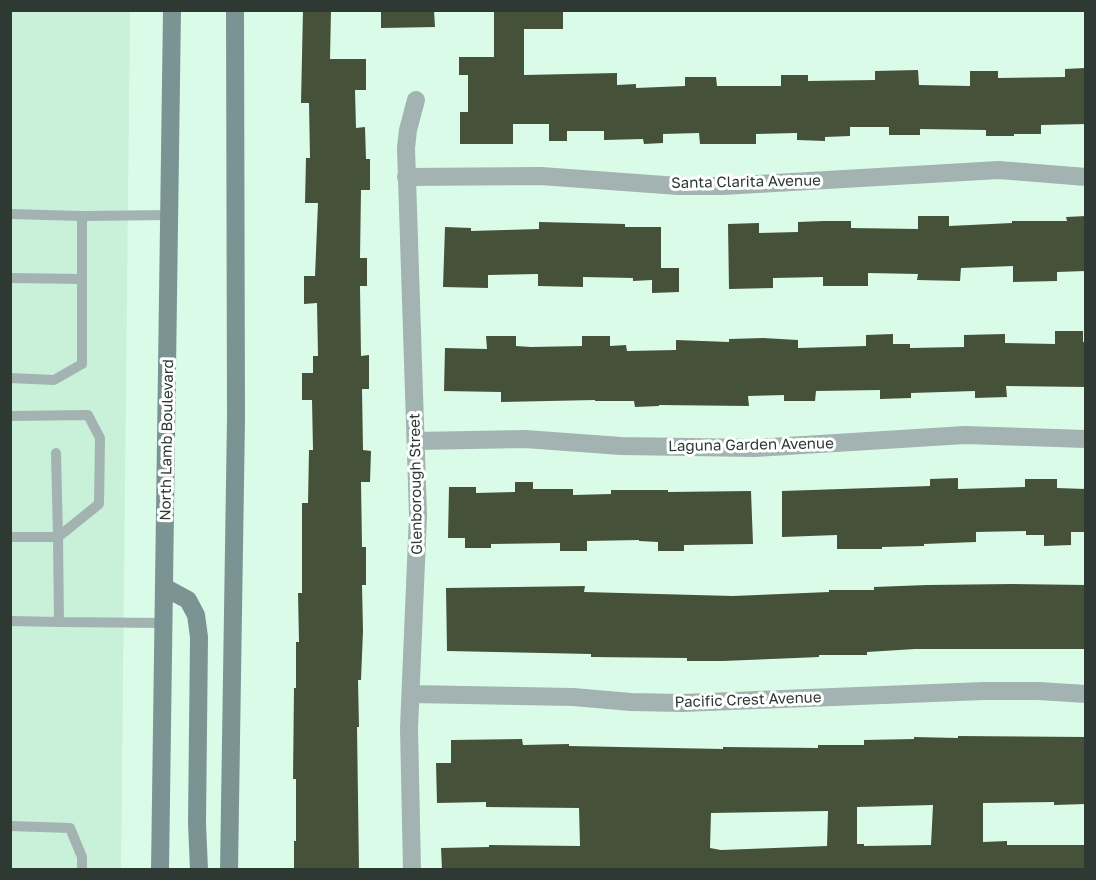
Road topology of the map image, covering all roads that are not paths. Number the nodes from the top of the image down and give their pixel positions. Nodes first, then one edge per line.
1 (172, 10) edge
2 (235, 10) edge
3 (416, 100) dead end
4 (406, 177) junction
5 (1086, 177) edge
6 (10, 214) edge
7 (170, 215) junction
8 (82, 216) junction
9 (10, 278) edge
10 (82, 279) junction
11 (10, 378) edge
12 (10, 416) edge
13 (1086, 439) edge
14 (416, 441) junction
15 (56, 453) dead end
16 (10, 537) edge
17 (58, 537) junction
18 (164, 587) junction
19 (10, 621) edge
20 (59, 622) junction
21 (164, 623) junction
22 (411, 694) junction
23 (1086, 694) edge
24 (10, 826) edge
25 (82, 870) edge
26 (160, 870) edge
27 (199, 870) edge
28 (229, 870) edge
29 (412, 870) edge

1 - 7 main road, North Lamb Boulevard
2 - 28 main road
3 - 4 street, Glenborough Street
4 - 5 street, Santa Clarita Avenue
4 - 14 street, Glenborough Street
6 - 8 lane
7 - 8 lane
7 - 18 main road, North Lamb Boulevard
8 - 10 lane
9 - 10 lane
10 - 11 lane
12 - 17 lane
13 - 14 street, Laguna Garden Avenue
14 - 22 street, Glenborough Street
15 - 17 lane
16 - 17 lane
17 - 20 lane
18 - 21 main road, North Lamb Boulevard
18 - 27 main road
19 - 20 lane
20 - 21 lane
21 - 26 main road, North Lamb Boulevard
22 - 23 street, Pacific Crest Avenue
22 - 29 street, Glenborough Street
24 - 25 lane

